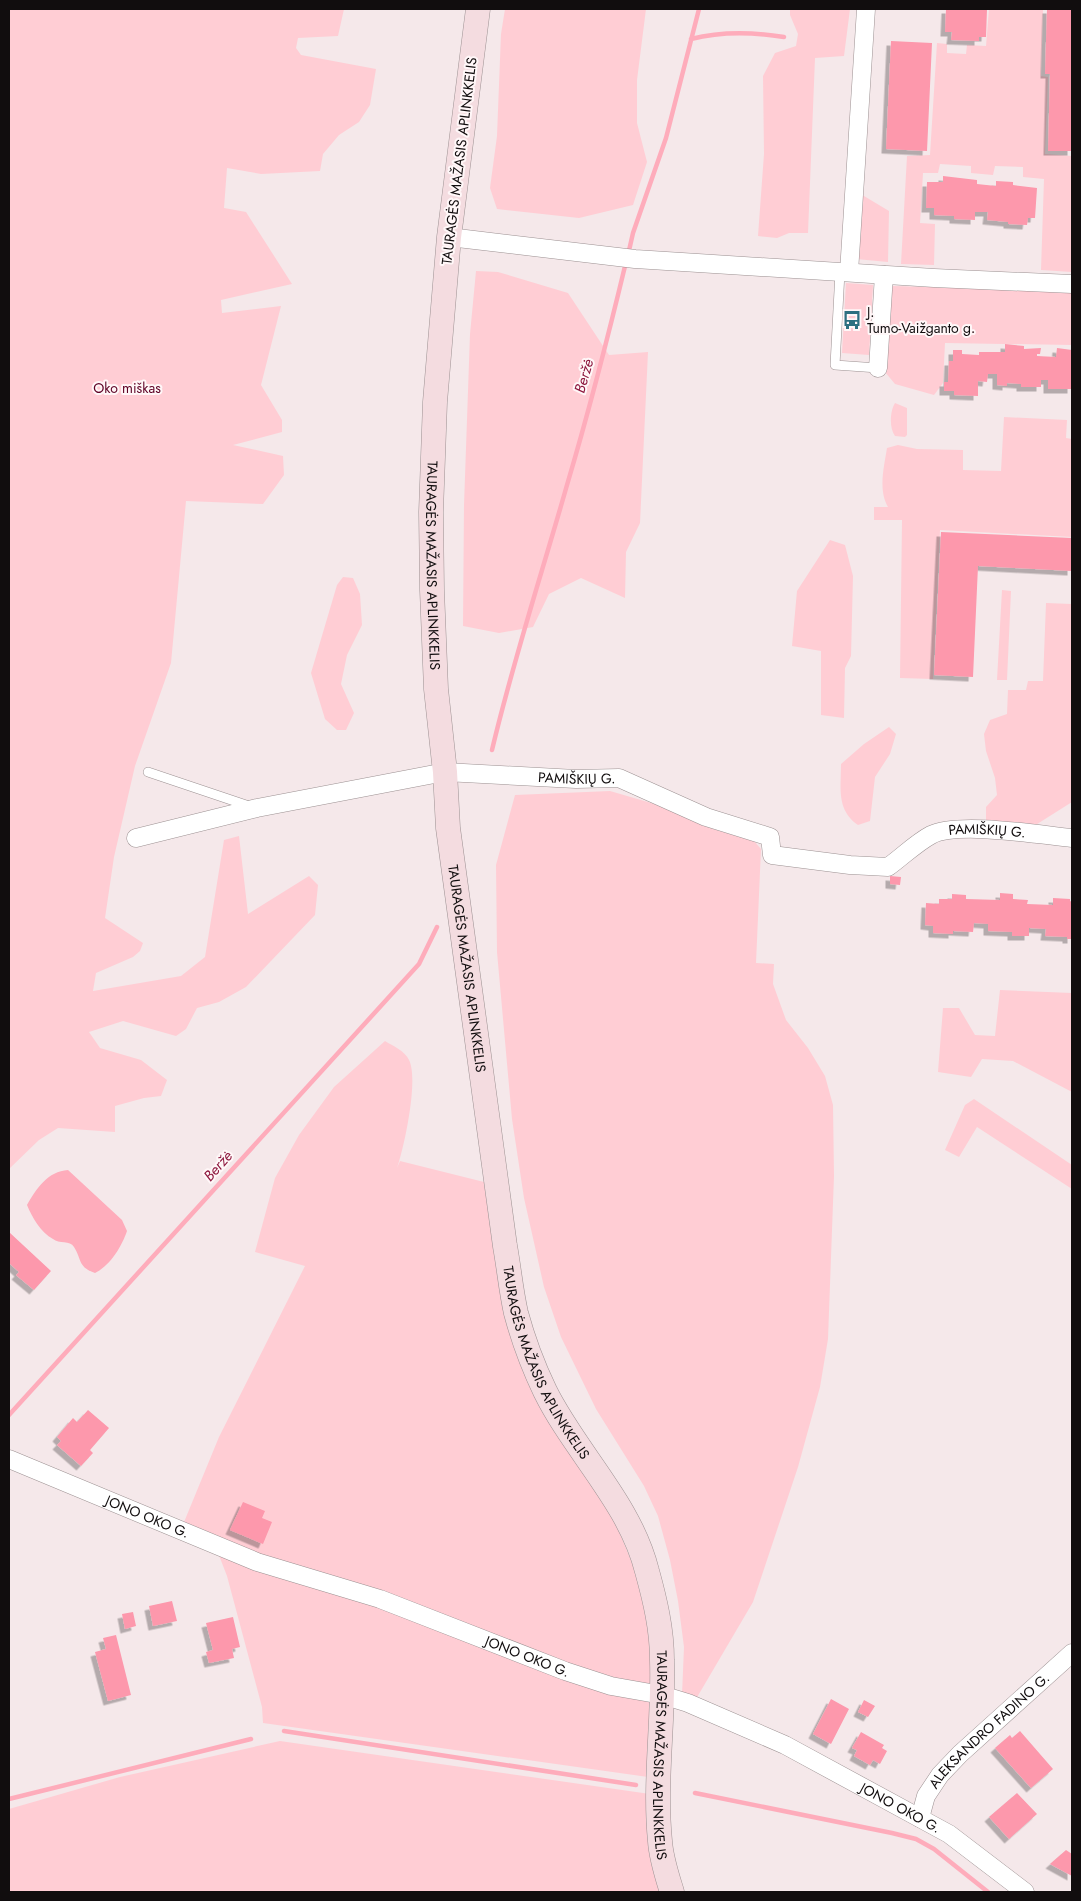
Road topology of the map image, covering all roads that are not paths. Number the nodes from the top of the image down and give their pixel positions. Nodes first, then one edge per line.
1 (478, 9) edge
2 (866, 9) edge
3 (449, 237) junction
4 (845, 272) junction
5 (884, 275) junction
6 (1072, 284) edge
7 (878, 368) joint
8 (148, 772) dead end
9 (445, 772) junction
10 (257, 808) junction
11 (136, 838) dead end
12 (1072, 838) edge
13 (9, 1459) edge
14 (1072, 1653) edge
15 (662, 1695) junction
16 (920, 1818) junction
17 (672, 1892) edge
18 (1025, 1892) edge

1 - 3 main road, TAURAGĖS MAŽASIS APLINKKELIS
2 - 4 street
3 - 4 street
3 - 9 main road, TAURAGĖS MAŽASIS APLINKKELIS
4 - 5 street
4 - 7 lane
5 - 6 street
5 - 7 street
8 - 10 lane
9 - 10 street, PAMIŠKIŲ G.
9 - 12 street, PAMIŠKIŲ G.
9 - 15 main road, TAURAGĖS MAŽASIS APLINKKELIS
10 - 11 street, PAMIŠKIŲ G.
13 - 15 street, JONO OKO G.
14 - 16 street, ALEKSANDRO FADINO G.
15 - 16 street, JONO OKO G.
15 - 17 main road, TAURAGĖS MAŽASIS APLINKKELIS
16 - 18 street, JONO OKO G.

